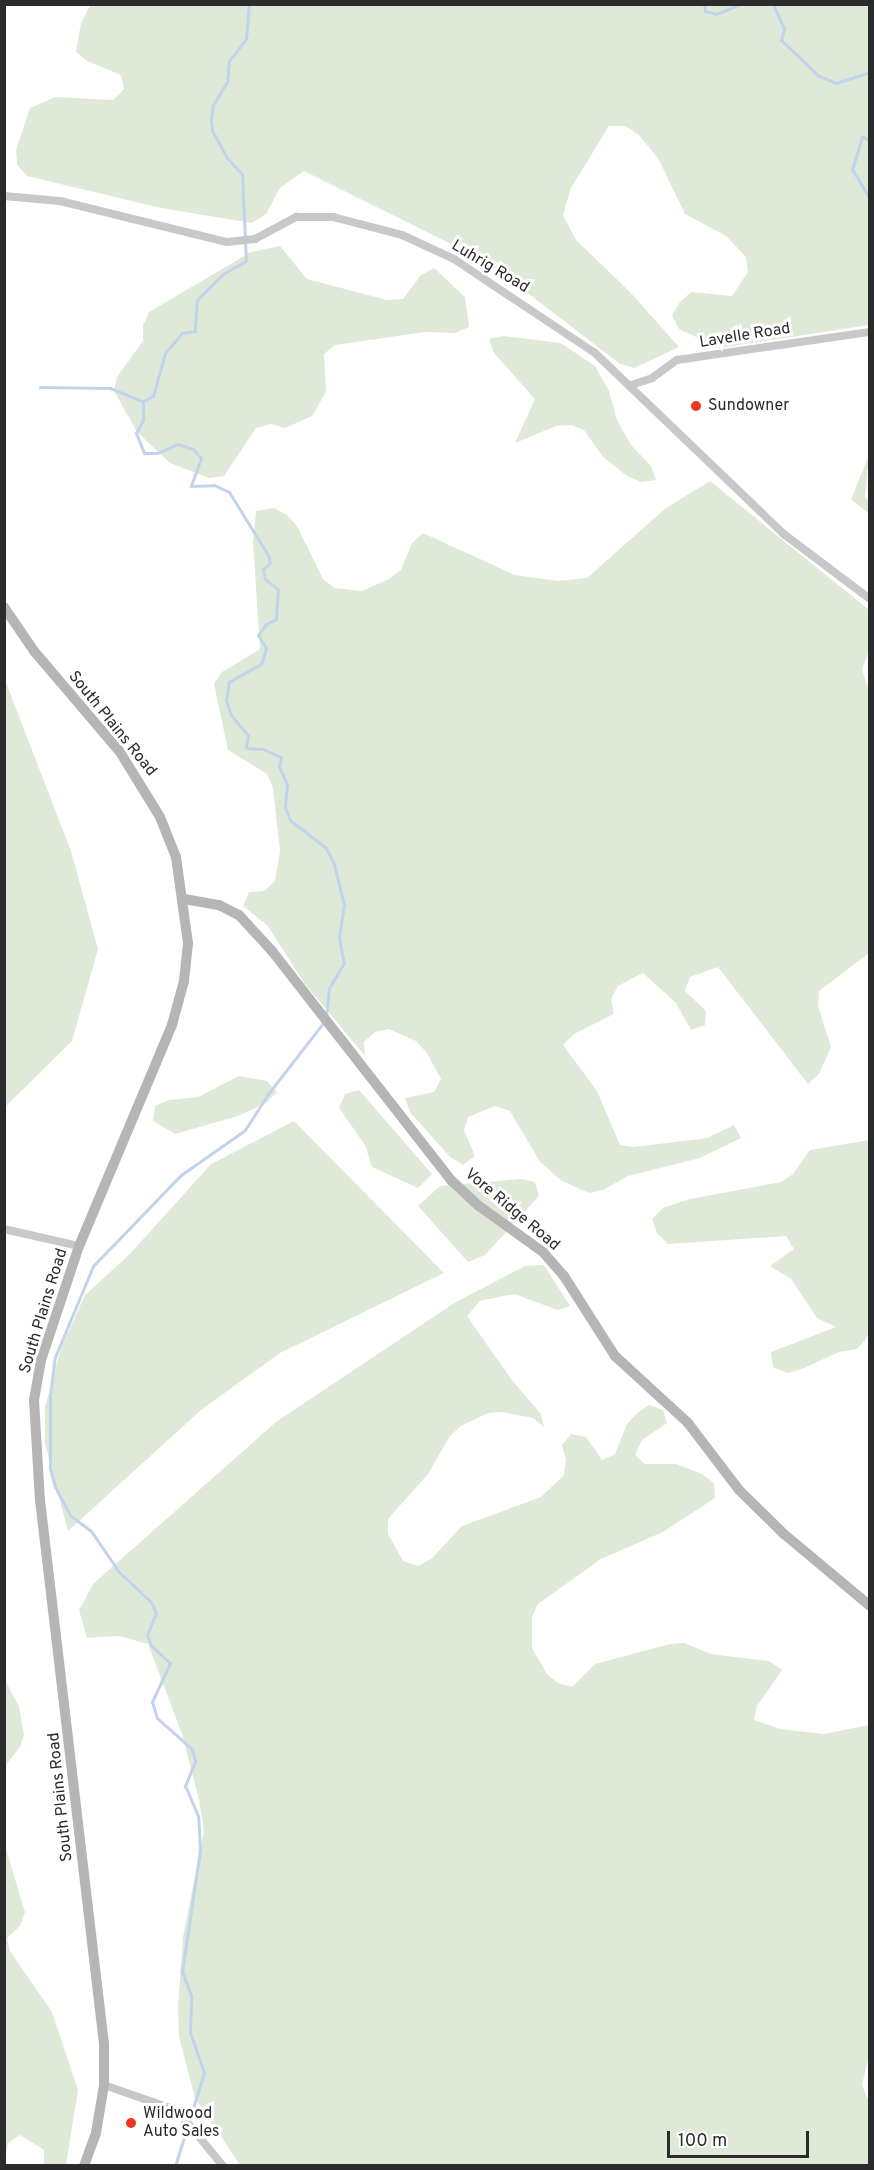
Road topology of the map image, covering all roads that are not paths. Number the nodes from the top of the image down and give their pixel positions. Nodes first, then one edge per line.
1 (4, 196) edge
2 (870, 332) edge
3 (631, 385) junction
4 (870, 599) edge
5 (4, 607) edge
6 (184, 899) junction
7 (4, 1229) edge
8 (79, 1246) junction
9 (870, 1606) edge
10 (104, 2085) junction
11 (84, 2166) edge
12 (223, 2166) edge

1 - 3 street, Luhrig Road
2 - 3 street, Lavelle Road
3 - 4 street, Luhrig Road
5 - 6 main road, South Plains Road
6 - 8 main road, South Plains Road
6 - 9 main road, Vore Ridge Road
7 - 8 street
8 - 10 main road, South Plains Road
10 - 11 main road, South Plains Road
10 - 12 street

